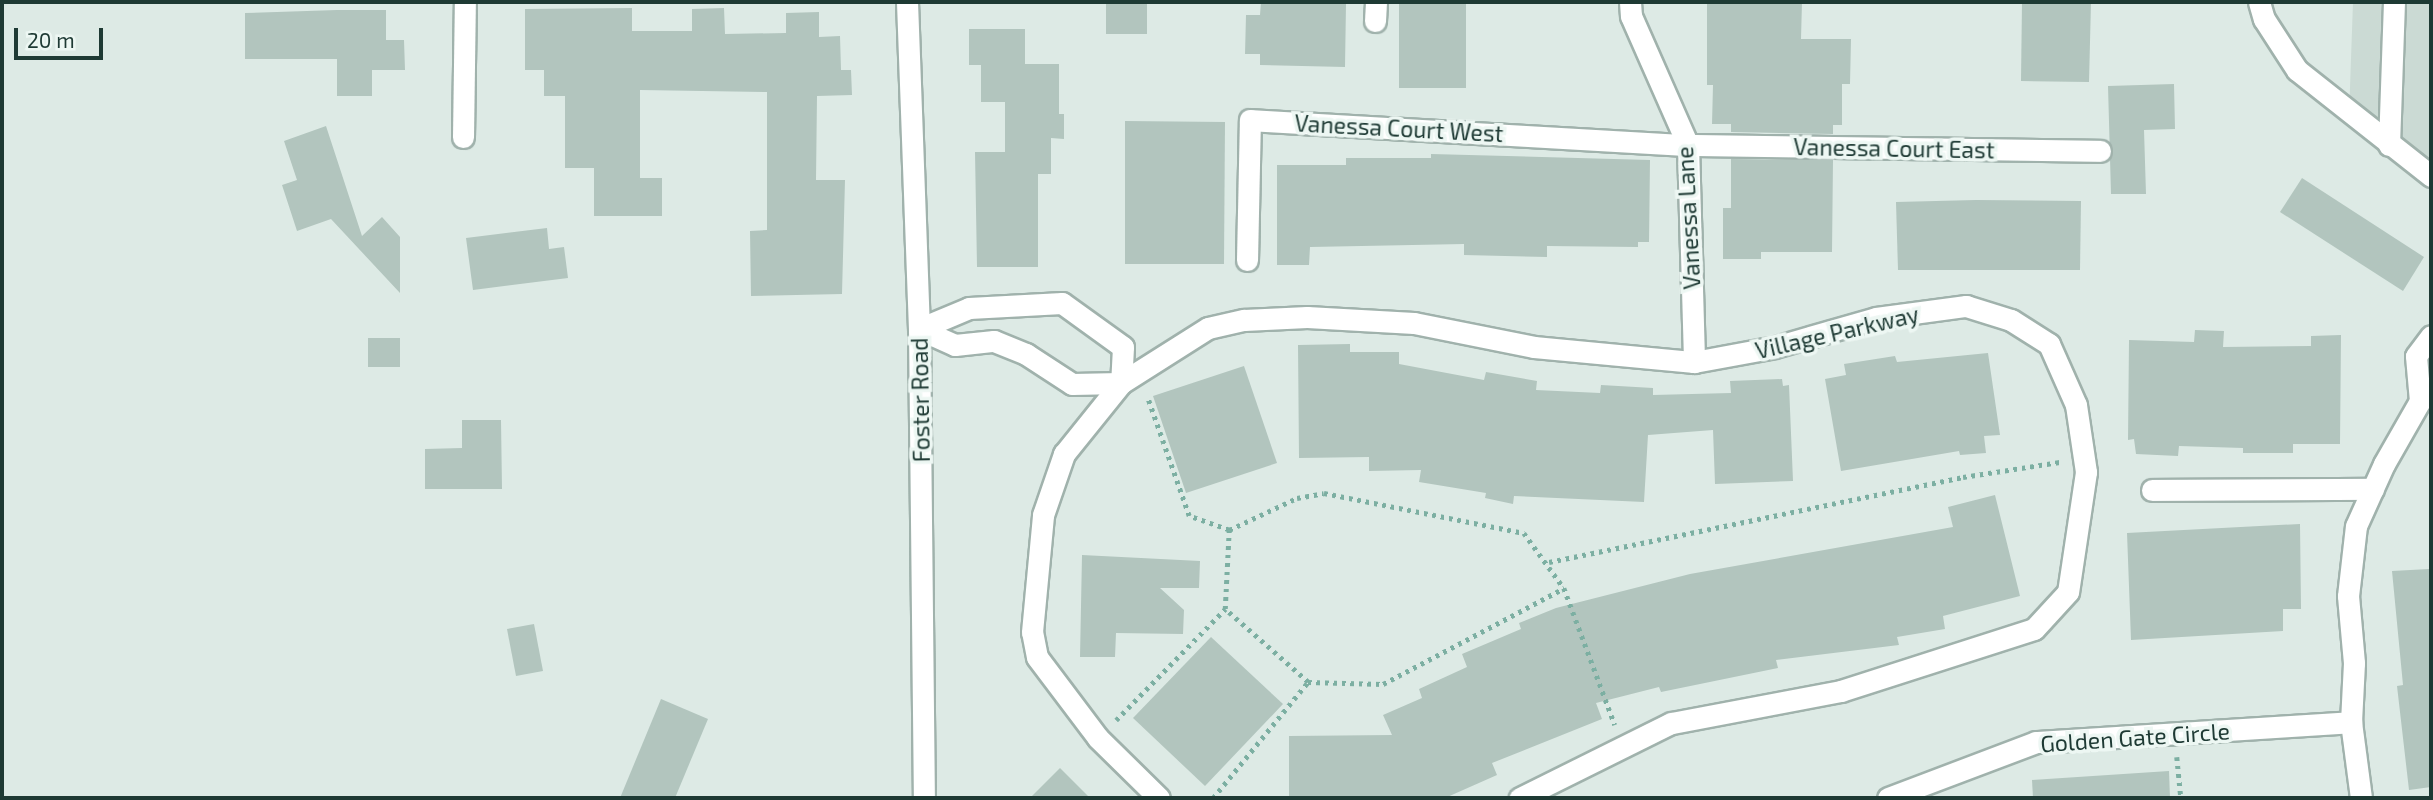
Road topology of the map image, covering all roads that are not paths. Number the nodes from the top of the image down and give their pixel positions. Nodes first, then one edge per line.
1 (465, 2) edge
2 (907, 2) edge
3 (1630, 2) edge
4 (2259, 2) edge
5 (2394, 2) edge
6 (463, 137) dead end
7 (1688, 145) junction
8 (2389, 145) junction
9 (2100, 151) dead end
10 (2431, 176) edge
11 (1247, 260) dead end
12 (919, 329) junction
13 (2431, 336) edge
14 (1694, 362) junction
15 (1130, 377) junction
16 (2426, 401) edge
17 (2373, 489) junction
18 (2152, 490) dead end
19 (2351, 722) junction
20 (925, 798) edge
21 (1159, 798) edge
22 (1520, 798) edge
23 (1888, 798) edge
24 (2361, 798) edge

1 - 6 street
2 - 12 street, Foster Road
3 - 7 street, Vanessa Lane
4 - 8 street
5 - 8 street
7 - 9 street, Vanessa Court East
7 - 11 street, Vanessa Court West
7 - 14 street, Vanessa Lane
8 - 10 street
12 - 15 street
12 - 15 street
12 - 20 street, Foster Road
13 - 16 street
14 - 15 street, Village Parkway
14 - 22 street, Village Parkway
15 - 21 street, Village Parkway
16 - 17 street
17 - 18 street
17 - 19 street
19 - 23 street, Golden Gate Circle
19 - 24 street

